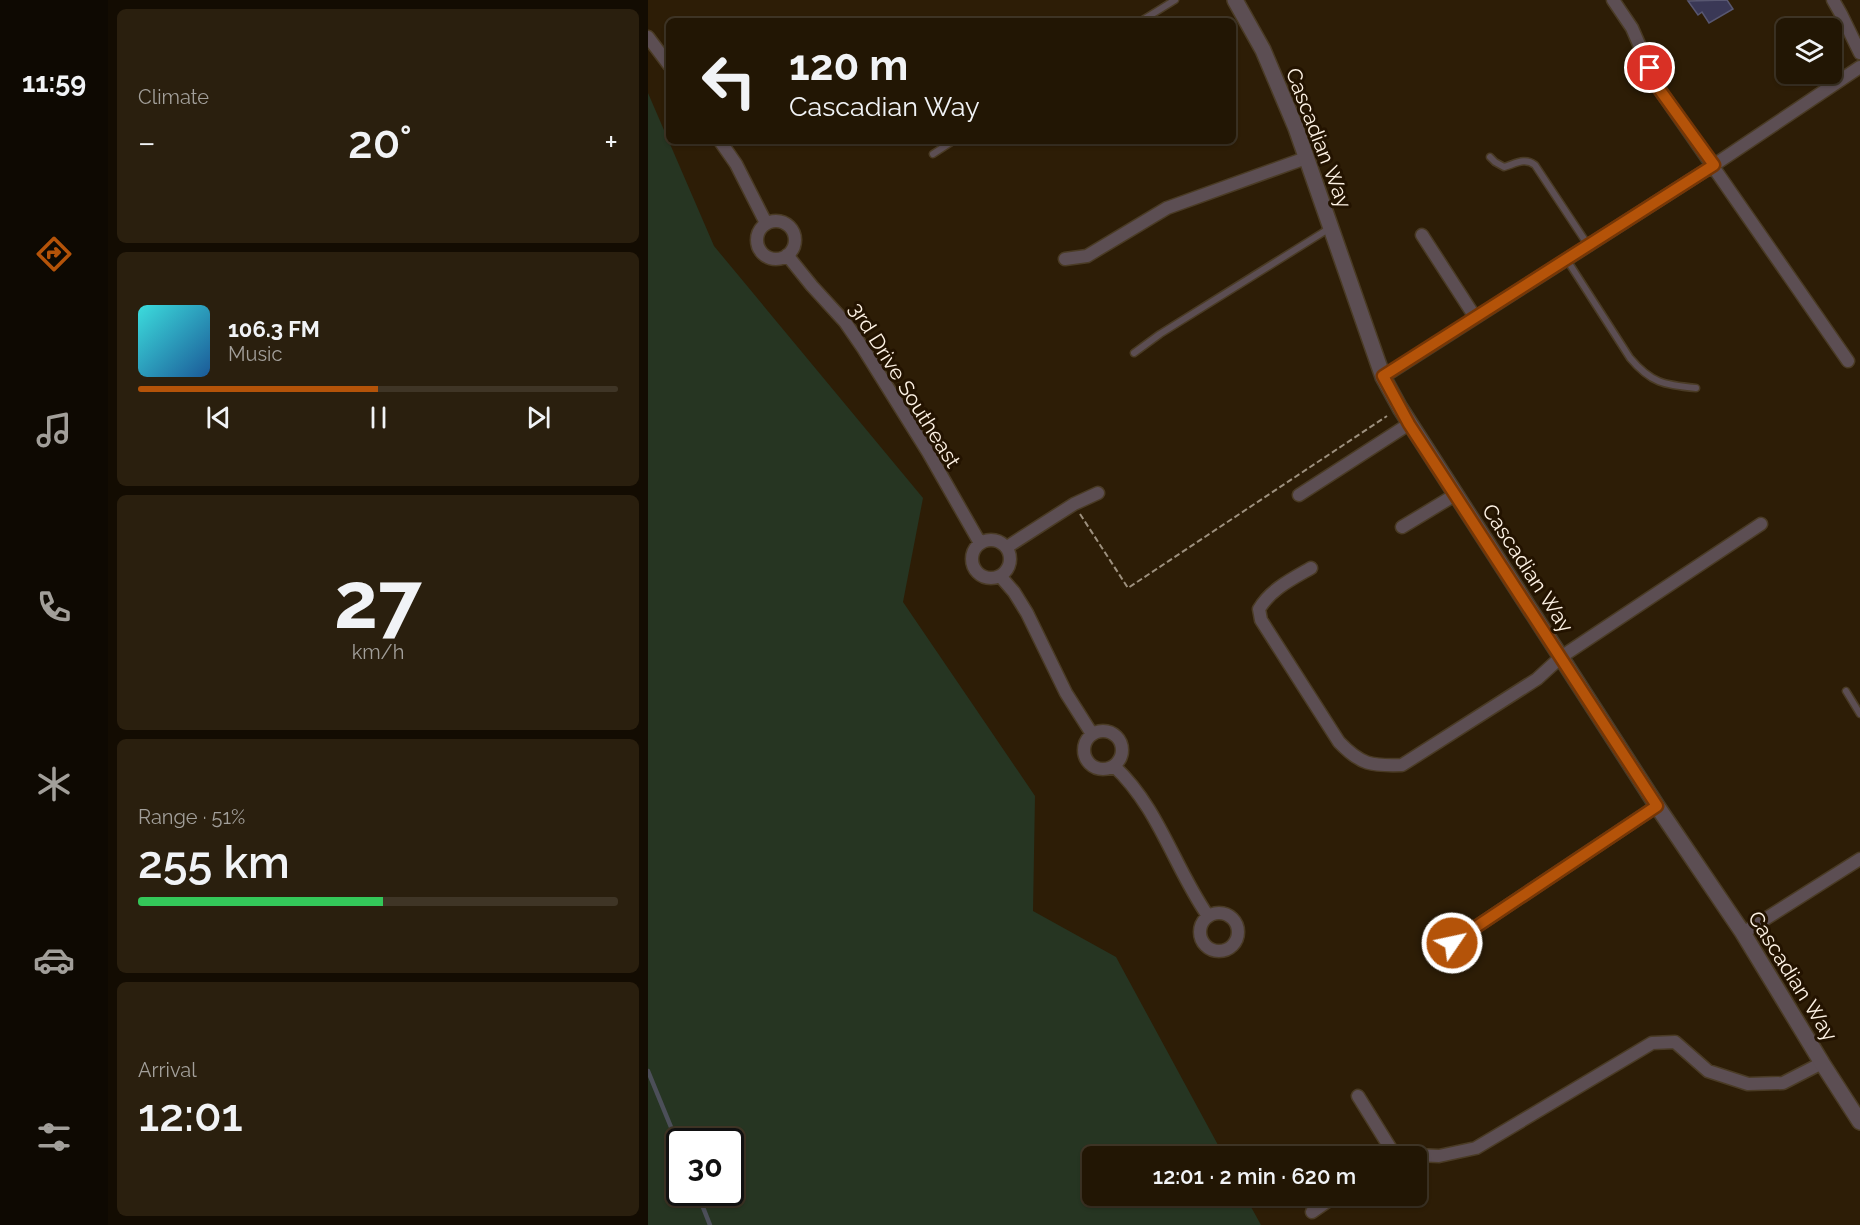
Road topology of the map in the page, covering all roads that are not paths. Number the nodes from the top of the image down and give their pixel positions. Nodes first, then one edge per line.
1 (1175, 0) edge
2 (1235, 0) edge
3 (1612, 0) edge
4 (1833, 0) edge
5 (1146, 18) edge
6 (648, 37) edge
7 (1860, 53) edge
8 (666, 61) edge
9 (1860, 67) edge
10 (722, 144) edge
11 (948, 144) edge
12 (933, 154) dead end
13 (1490, 157) dead end
14 (1306, 158) junction
15 (1714, 165) junction
16 (766, 223) junction
17 (1331, 228) junction
18 (1422, 235) dead end
19 (1588, 246) junction
20 (788, 255) junction
21 (1065, 259) dead end
22 (1566, 260) junction
23 (1475, 317) junction
24 (1134, 353) dead end
25 (1848, 361) dead end
26 (1383, 376) junction
27 (1695, 388) dead end
28 (1409, 424) junction
29 (1098, 493) dead end
30 (1299, 495) dead end
31 (1455, 495) junction
32 (1761, 524) dead end
33 (1402, 527) dead end
34 (980, 543) junction
35 (1007, 547) junction
36 (1311, 568) dead end
37 (1001, 577) junction
38 (1561, 657) junction
39 (1846, 691) dead end
40 (1860, 714) edge
41 (1092, 734) junction
42 (1114, 766) junction
43 (1657, 806) junction
44 (1860, 859) edge
45 (1208, 916) dead end
46 (1743, 933) junction
47 (1452, 943) dead end
48 (1822, 1063) junction
49 (1358, 1096) dead end
50 (1860, 1122) edge
51 (1388, 1146) edge
52 (1427, 1156) edge
53 (1321, 1206) edge
54 (1312, 1212) dead end

1 - 5 lane
2 - 14 street, Cascadian Way
3 - 15 street
4 - 7 street
6 - 8 street
9 - 15 street
10 - 16 street
11 - 12 lane
13 - 19 lane
14 - 17 street, Cascadian Way
14 - 21 street
15 - 19 street
15 - 25 street
16 - 20 street
16 - 20 street
17 - 24 lane
17 - 26 street, Cascadian Way
18 - 23 street
19 - 22 street
20 - 34 street, 3rd Drive Southeast
22 - 23 street
22 - 27 lane
23 - 26 street
26 - 28 street, Cascadian Way
28 - 30 street
28 - 31 street, Cascadian Way
29 - 35 street
31 - 33 street
31 - 38 street, Cascadian Way
32 - 38 street
34 - 35 street
34 - 37 street
35 - 37 street
36 - 38 street
37 - 41 street
38 - 43 street, Cascadian Way
39 - 40 lane
41 - 42 street
41 - 42 street
42 - 45 street
43 - 46 street, Cascadian Way
43 - 47 street
44 - 46 street
46 - 48 street, Cascadian Way
48 - 50 street, Cascadian Way
48 - 52 street
49 - 51 street
53 - 54 street

